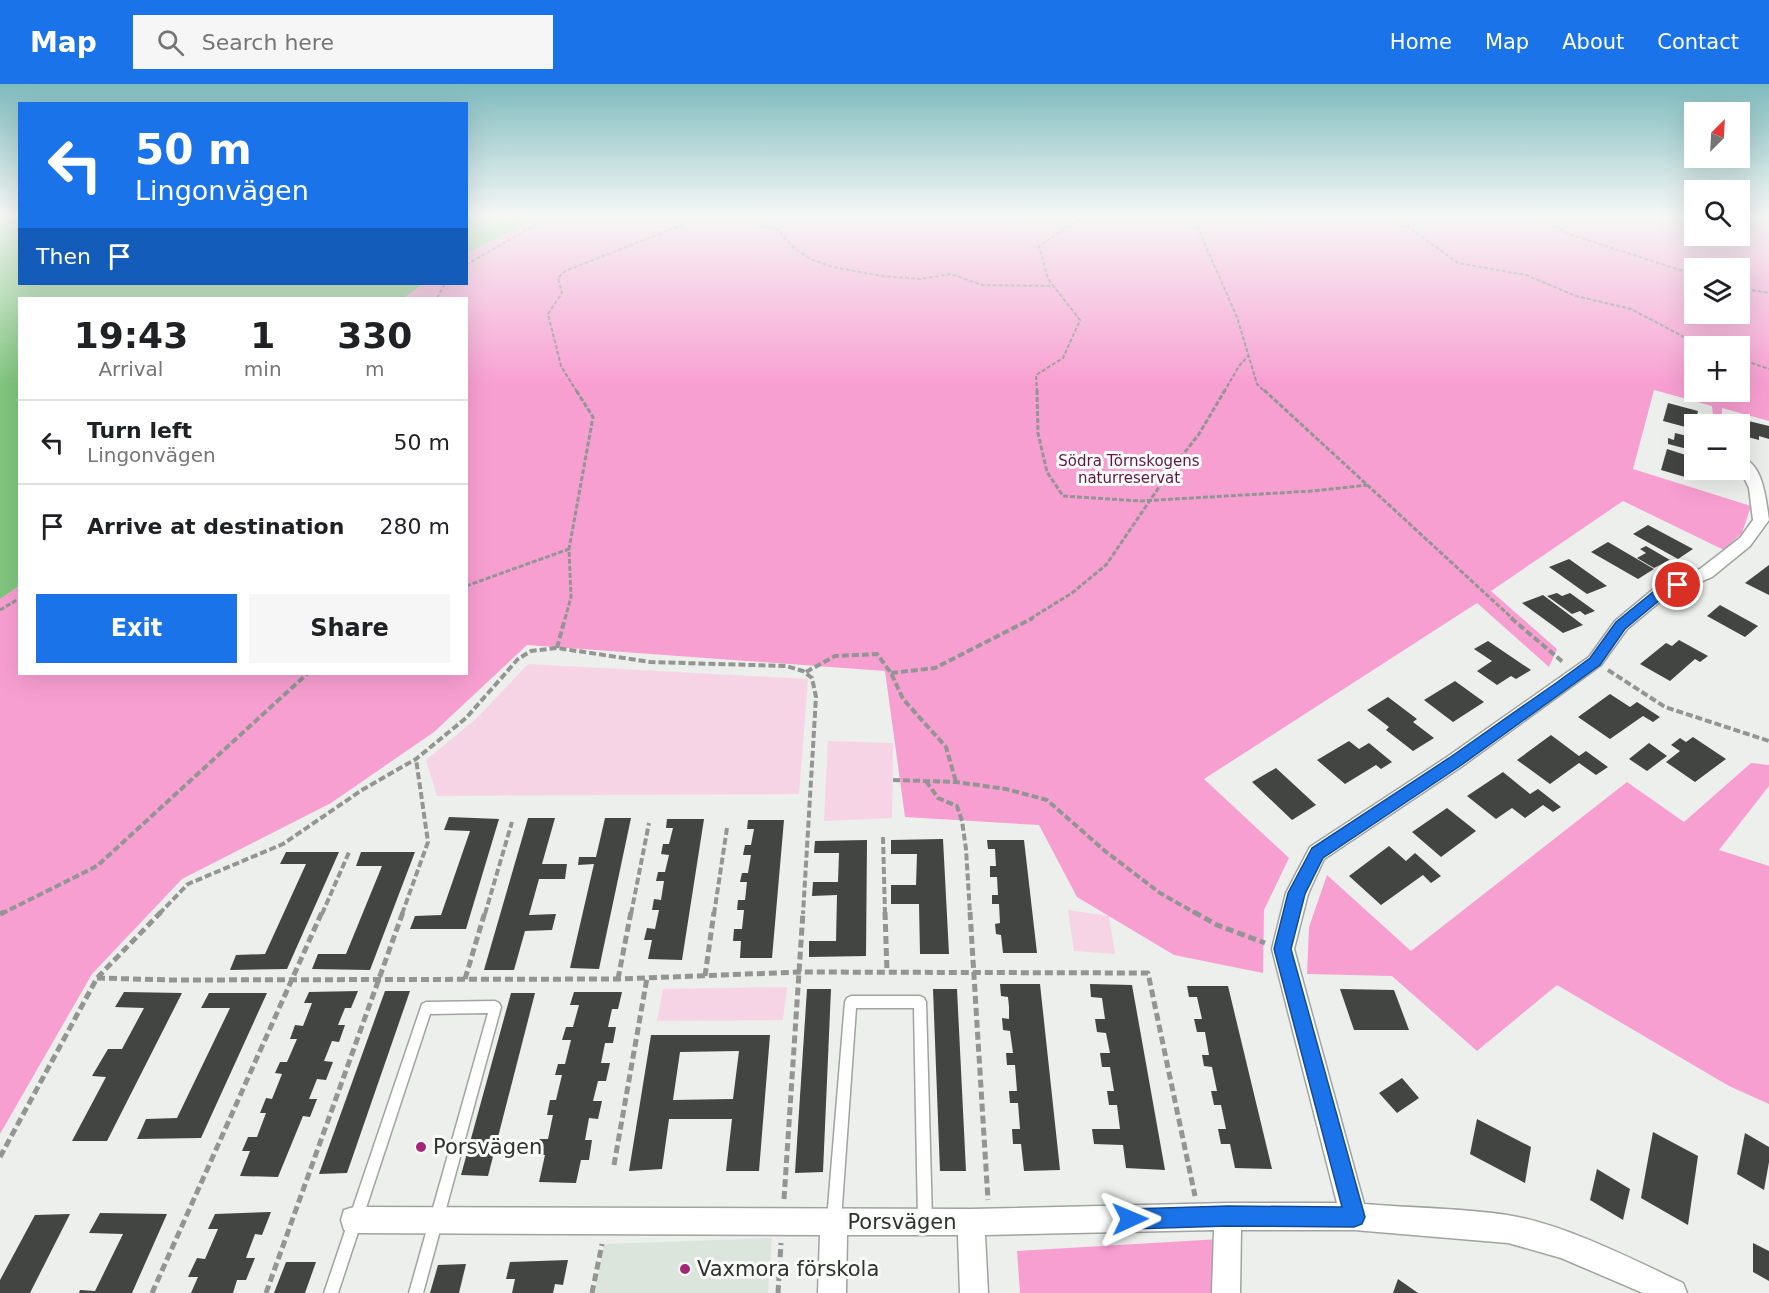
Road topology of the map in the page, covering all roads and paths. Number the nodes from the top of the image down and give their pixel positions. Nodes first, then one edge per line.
1 (565, 271) edge
2 (857, 271) edge
3 (1044, 271) edge
4 (1217, 271) edge
5 (1506, 271) edge
6 (1050, 286) junction
7 (1750, 290) edge
8 (1769, 293) edge
9 (1684, 337) edge
10 (1249, 356) junction
11 (1750, 362) edge
12 (1769, 369) edge
13 (1750, 470) edge
14 (1367, 485) junction
15 (1152, 500) junction
16 (569, 549) junction
17 (468, 585) edge
18 (18, 599) edge
19 (0, 610) edge
20 (556, 648) junction
21 (1595, 661) junction
22 (806, 672) junction
23 (891, 672) junction
24 (306, 675) edge
25 (1577, 675) junction
26 (1769, 741) edge
27 (416, 759) junction
28 (893, 780) dead end
29 (926, 781) junction
30 (956, 782) junction
31 (512, 822) dead end
32 (649, 824) dead end
33 (727, 828) dead end
34 (883, 837) dead end
35 (350, 850) dead end
36 (0, 914) edge
37 (1283, 949) junction
38 (800, 972) junction
39 (887, 972) junction
40 (705, 976) junction
41 (97, 978) junction
42 (647, 978) junction
43 (380, 979) junction
44 (465, 979) junction
45 (618, 979) junction
46 (0, 1157) edge
47 (614, 1165) dead end
48 (1228, 1216) junction
49 (1200, 1217) junction
50 (1354, 1217) junction
51 (354, 1220) junction
52 (436, 1220) junction
53 (606, 1220) junction
54 (783, 1220) junction
55 (834, 1221) junction
56 (925, 1222) junction
57 (980, 1222) junction
58 (152, 1293) edge
59 (266, 1293) edge
60 (331, 1293) edge
61 (416, 1293) edge
62 (592, 1293) edge
63 (778, 1293) edge
64 (831, 1293) edge
65 (974, 1293) edge
66 (1226, 1293) edge
67 (1673, 1293) edge

1 - 16 path
2 - 6 path
3 - 6 path
4 - 10 path
5 - 9 path
6 - 15 path
7 - 8 path
10 - 14 path
10 - 15 path
11 - 12 path
13 - 21 street
14 - 15 path
14 - 25 path
15 - 23 path
16 - 17 path
16 - 20 path
18 - 19 path
20 - 22 path
20 - 27 path
21 - 25 street
21 - 26 path
22 - 23 path
22 - 38 path
23 - 30 path
24 - 36 path
25 - 37 street
27 - 41 path
27 - 43 path
28 - 29 path
29 - 30 path
29 - 57 path
30 - 37 path
31 - 44 path
32 - 45 path
33 - 40 path
34 - 39 path
35 - 58 path
37 - 50 street
38 - 39 path
38 - 40 path
38 - 54 path
39 - 49 path
40 - 42 path
41 - 43 path
41 - 46 path
42 - 45 path
42 - 47 path
43 - 44 path
43 - 59 path
44 - 45 path
48 - 49 street
48 - 50 street
48 - 66 street
49 - 57 street
50 - 67 street
51 - 52 street, Porsvägen
51 - 52 lane
51 - 60 lane
52 - 53 street, Porsvägen
52 - 61 lane
53 - 54 street, Porsvägen
53 - 62 path
54 - 55 street, Porsvägen
54 - 63 path
55 - 56 street, Porsvägen
55 - 56 lane
55 - 64 street, Porsvägen
56 - 57 street, Porsvägen
57 - 65 street, Porsvägen

